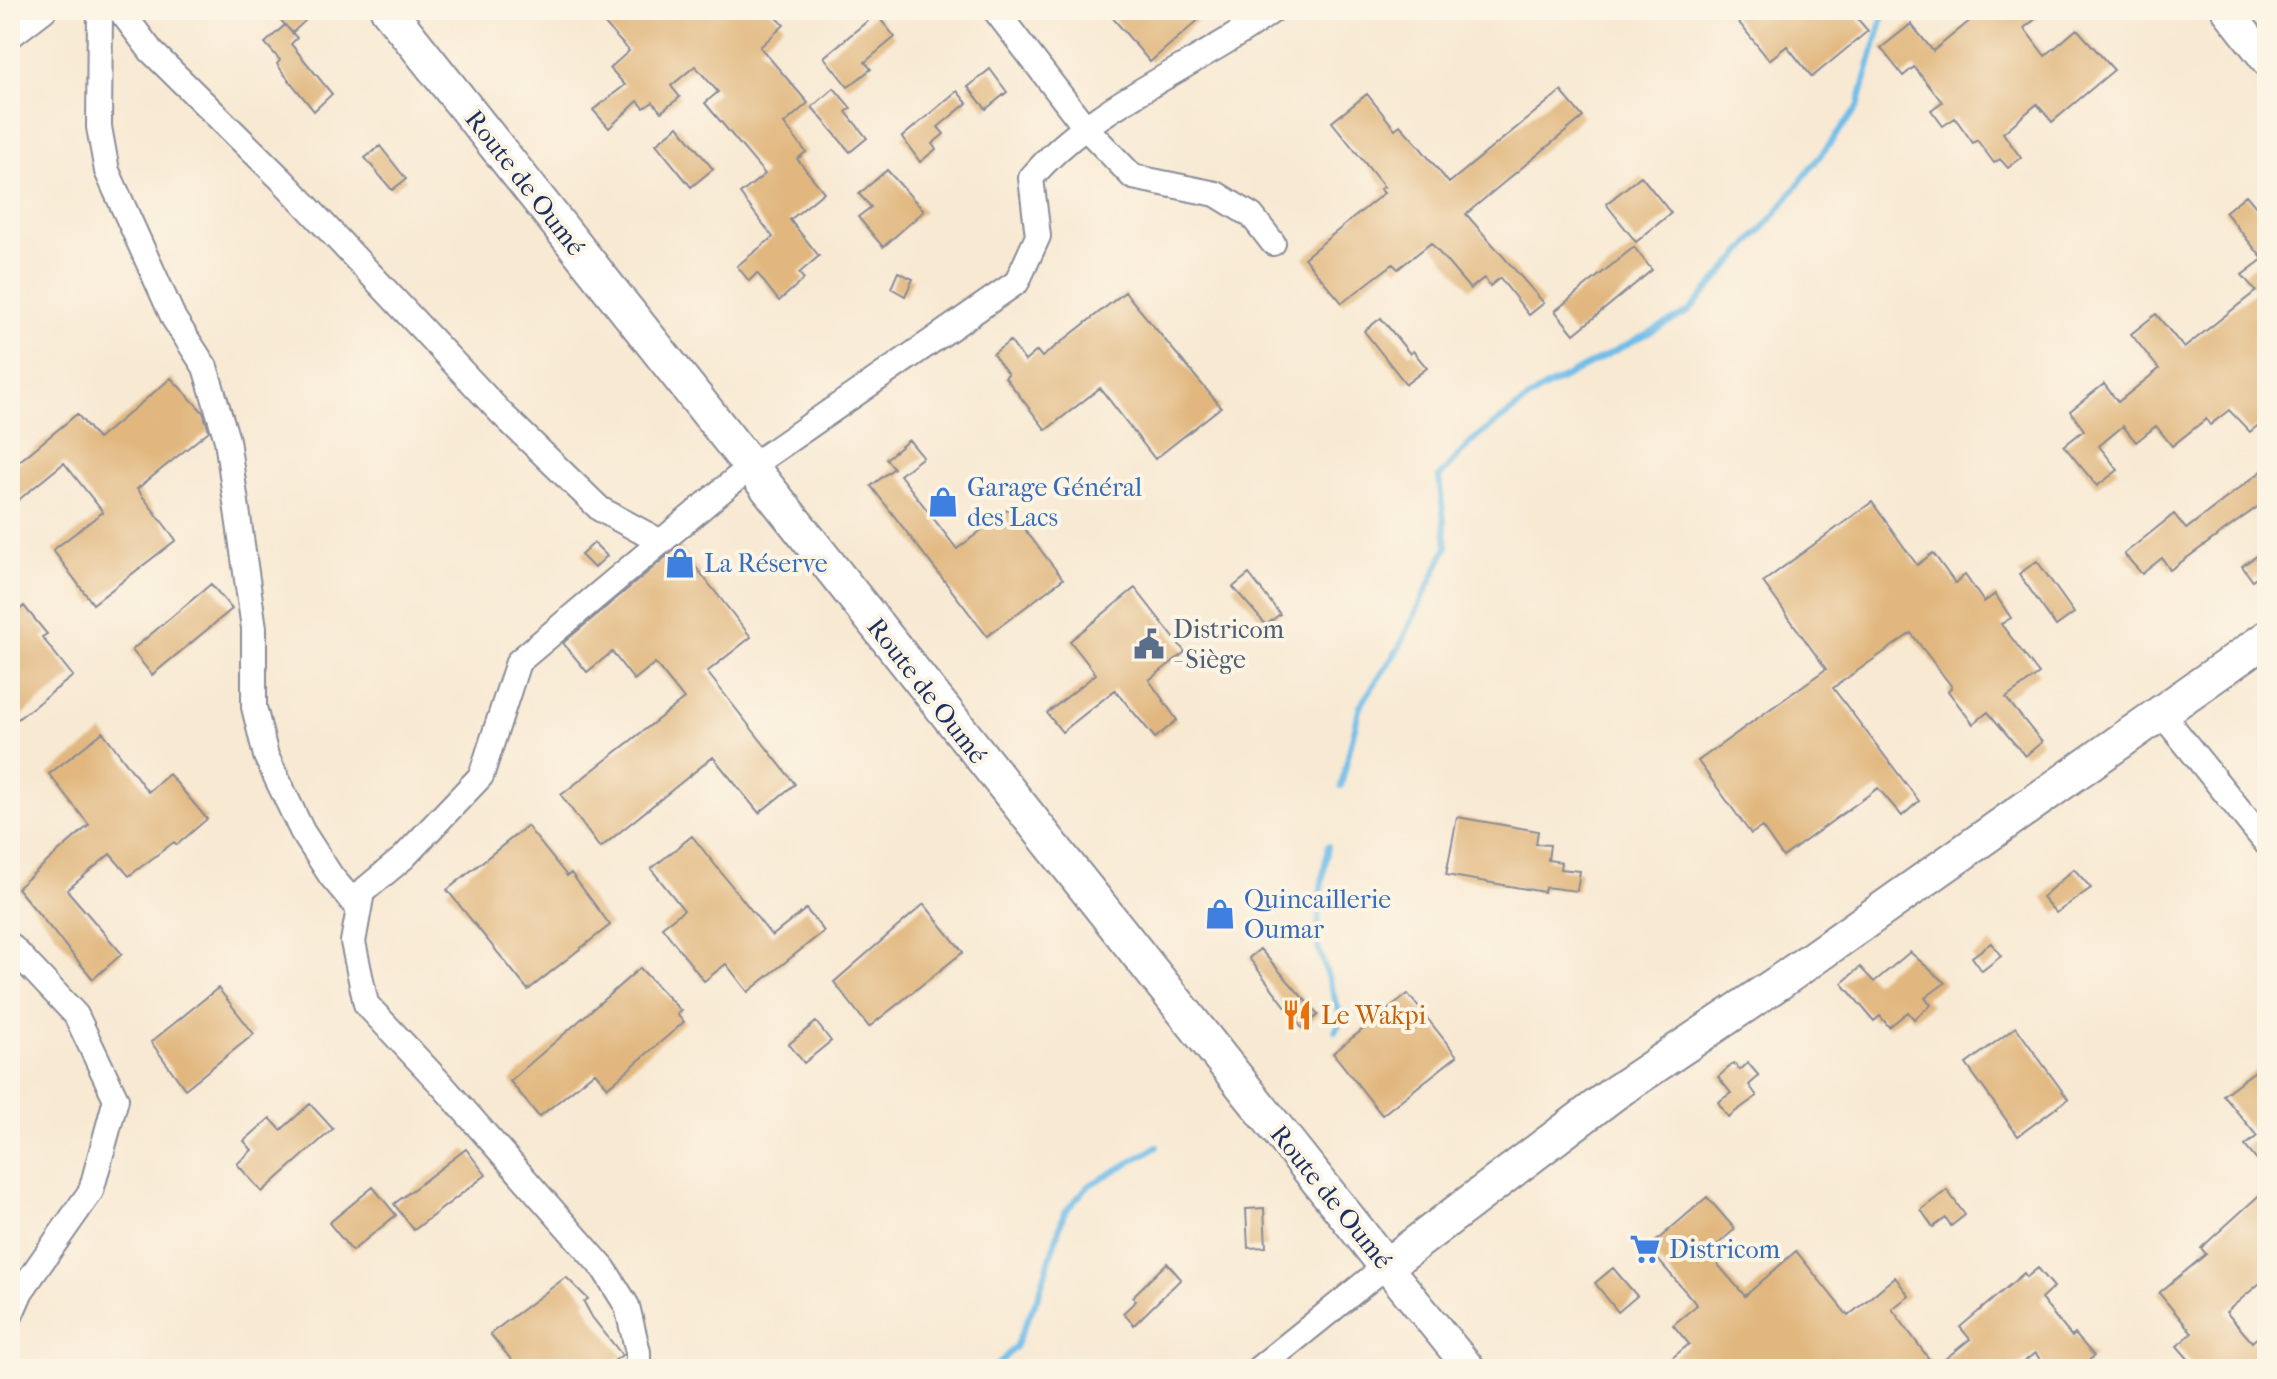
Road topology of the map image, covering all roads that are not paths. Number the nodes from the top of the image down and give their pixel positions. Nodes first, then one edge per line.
1 (44, 10) edge
2 (100, 10) edge
3 (120, 10) edge
4 (388, 10) edge
5 (995, 10) edge
6 (1273, 10) edge
7 (2227, 10) edge
8 (10, 36) edge
9 (2266, 59) edge
10 (1085, 127) junction
11 (1273, 243) dead end
12 (750, 467) junction
13 (661, 542) junction
14 (2267, 638) edge
15 (2161, 713) junction
16 (2267, 844) edge
17 (359, 909) junction
18 (10, 945) edge
19 (1386, 1266) junction
20 (10, 1316) edge
21 (638, 1369) edge
22 (1258, 1369) edge
23 (1470, 1369) edge

1 - 8 street
2 - 17 street
3 - 13 street
4 - 12 main road, Route de Oumé
5 - 10 street
6 - 10 street
7 - 9 street
10 - 11 street
10 - 12 street
12 - 13 street
12 - 19 main road, Route de Oumé
13 - 17 street
14 - 15 main road
15 - 16 street
15 - 19 main road
17 - 21 street
18 - 20 street
19 - 22 street
19 - 23 street, Route de Oumé

